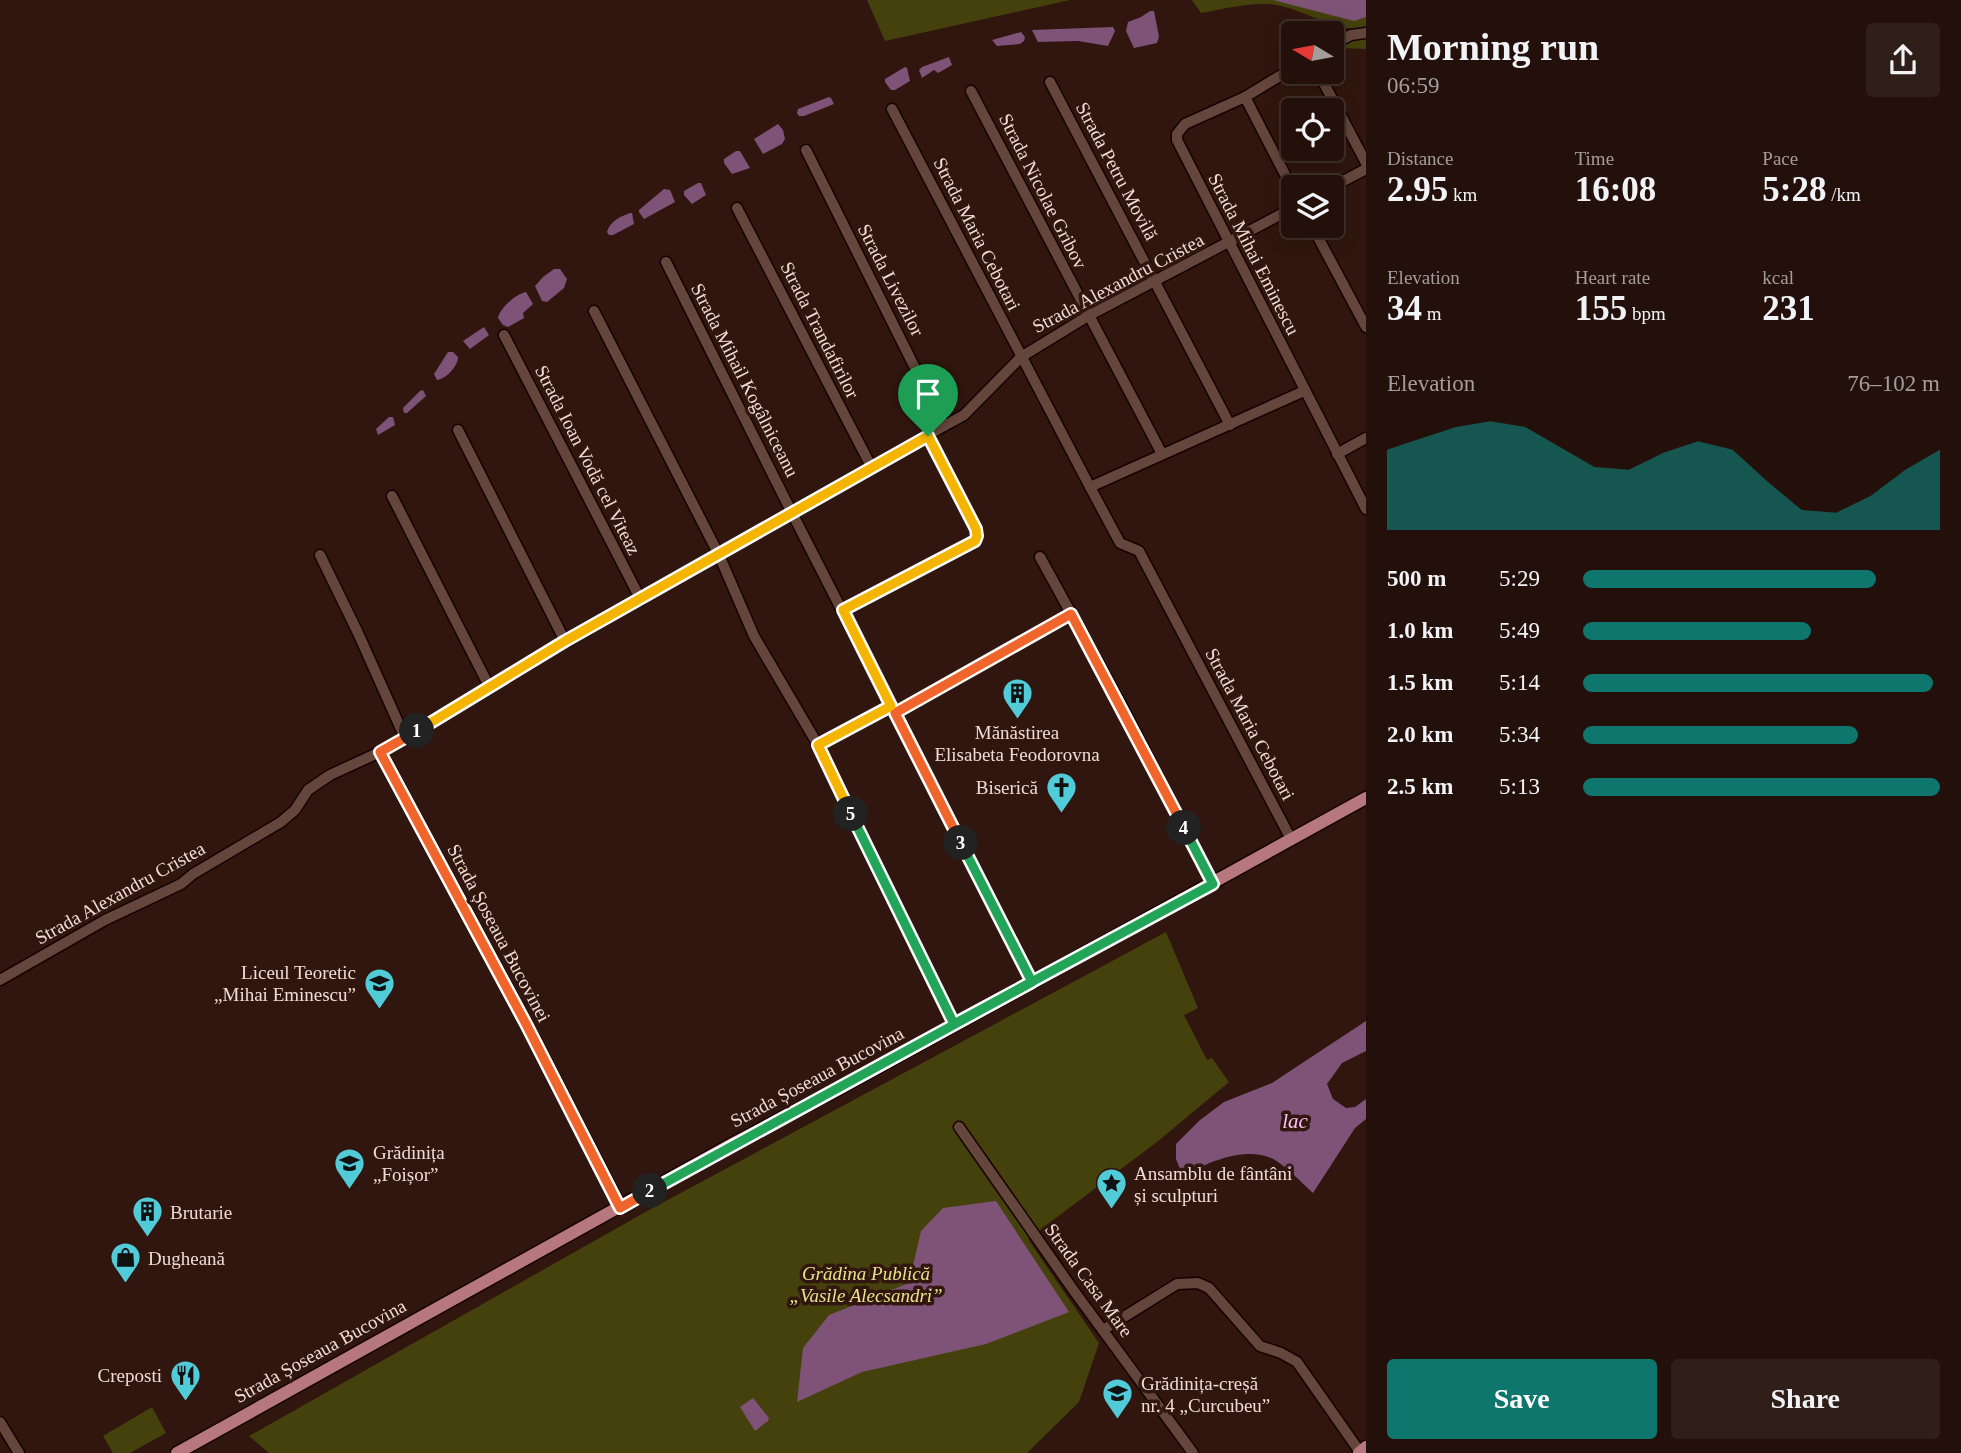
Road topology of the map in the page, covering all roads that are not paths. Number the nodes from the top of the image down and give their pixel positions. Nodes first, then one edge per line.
1 (1366, 33) edge
2 (1344, 39) edge
3 (1281, 75) edge
4 (1050, 82) dead end
5 (1324, 84) edge
6 (971, 91) dead end
7 (1245, 97) junction
8 (892, 109) dead end
9 (806, 149) dead end
10 (1366, 163) edge
11 (1366, 169) edge
12 (1285, 175) edge
13 (1344, 181) edge
14 (737, 208) dead end
15 (1281, 215) edge
16 (1318, 238) edge
17 (1229, 244) junction
18 (666, 262) dead end
19 (1156, 282) junction
20 (594, 311) dead end
21 (1088, 316) junction
22 (1366, 327) edge
23 (504, 335) dead end
24 (1021, 357) junction
25 (1304, 391) junction
26 (1230, 425) junction
27 (944, 426) junction
28 (458, 430) dead end
29 (928, 436) junction
30 (1366, 438) edge
31 (1162, 454) junction
32 (1337, 454) junction
33 (872, 468) junction
34 (1090, 487) junction
35 (392, 496) dead end
36 (1366, 509) edge
37 (792, 513) junction
38 (320, 555) dead end
39 (719, 555) junction
40 (1040, 557) dead end
41 (640, 600) junction
42 (843, 610) junction
43 (1071, 614) junction
44 (565, 641) junction
45 (490, 688) junction
46 (893, 710) junction
47 (405, 738) junction
48 (818, 745) junction
49 (380, 752) junction
50 (1366, 798) edge
51 (1291, 839) junction
52 (1213, 884) junction
53 (0, 980) edge
54 (1032, 982) junction
55 (954, 1024) junction
56 (959, 1127) dead end
57 (620, 1208) junction
58 (1103, 1330) junction
59 (0, 1422) edge
60 (1362, 1451) edge
61 (19, 1453) edge
62 (177, 1453) edge
63 (1193, 1453) edge

1 - 2 street
3 - 7 street, Strada Mihai Eminescu
4 - 19 street, Strada Petru Movilă
5 - 10 street
6 - 21 street, Strada Nicolae Gribov
7 - 12 street
7 - 17 street, Strada Mihai Eminescu
8 - 24 street, Strada Maria Cebotari
9 - 27 street, Strada Livezilor
11 - 13 street
14 - 33 street, Strada Trandafirilor
15 - 17 street, Strada Alexandru Cristea
16 - 22 street
17 - 19 street, Strada Alexandru Cristea
17 - 25 street, Strada Mihai Eminescu
18 - 37 street, Strada Mihail Kogâlniceanu
19 - 21 street, Strada Alexandru Cristea
19 - 26 street, Strada Petru Movilă
20 - 39 street
21 - 24 street, Strada Alexandru Cristea
21 - 31 street, Strada Nicolae Gribov
23 - 41 street, Strada Ioan Vodă cel Viteaz
24 - 27 street, Strada Alexandru Cristea
24 - 34 street, Strada Maria Cebotari
25 - 26 street
25 - 32 street, Strada Mihai Eminescu
26 - 31 street
27 - 29 street, Strada Alexandru Cristea
28 - 44 street
29 - 33 street, Strada Alexandru Cristea
29 - 42 street
30 - 32 street
31 - 34 street
32 - 36 street, Strada Mihai Eminescu
33 - 37 street, Strada Alexandru Cristea
34 - 51 street, Strada Maria Cebotari
35 - 45 street
37 - 39 street, Strada Alexandru Cristea
37 - 42 street, Strada Mihail Kogâlniceanu
38 - 47 street
39 - 41 street, Strada Alexandru Cristea
39 - 48 street
40 - 43 street
41 - 44 street, Strada Alexandru Cristea
42 - 46 street, Strada Mihail Kogâlniceanu
43 - 46 street
43 - 52 street
44 - 45 street, Strada Alexandru Cristea
45 - 47 street, Strada Alexandru Cristea
46 - 48 street
46 - 54 street, Strada Mihail Kogâlniceanu
47 - 49 street, Strada Alexandru Cristea
48 - 55 street
49 - 53 street, Strada Alexandru Cristea
49 - 57 main road, Strada Șoseaua Bucovinei
50 - 51 main road, Strada Șoseaua Bucovina
51 - 52 main road, Strada Șoseaua Bucovina
52 - 54 main road, Strada Șoseaua Bucovina
54 - 55 main road, Strada Șoseaua Bucovina
55 - 57 main road, Strada Șoseaua Bucovina
56 - 58 street, Strada Casa Mare
57 - 62 main road, Strada Șoseaua Bucovina
58 - 60 street
58 - 63 street, Strada Casa Mare
59 - 61 street

